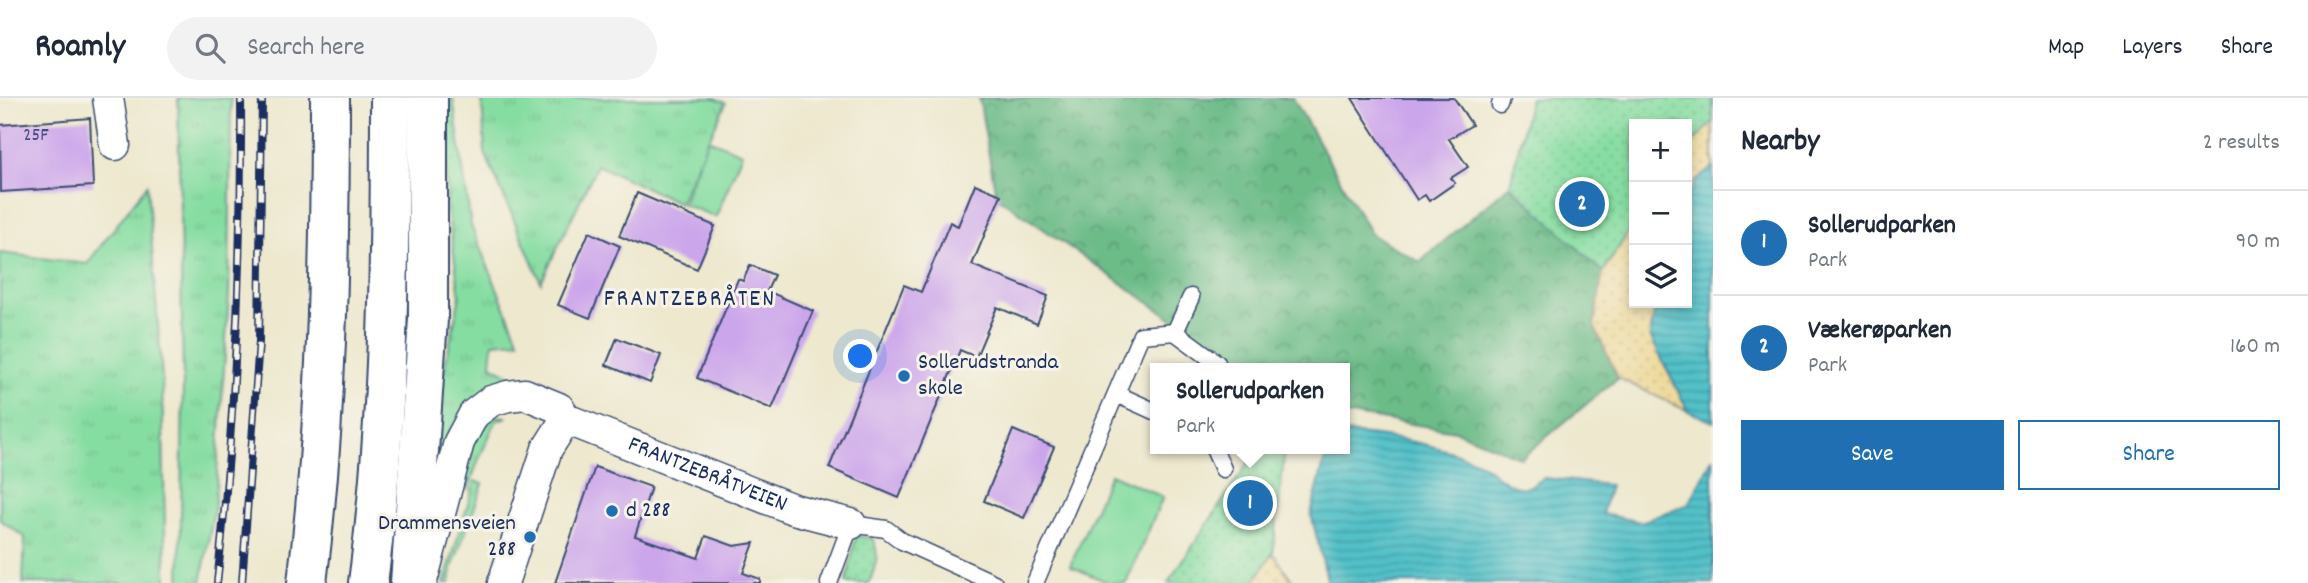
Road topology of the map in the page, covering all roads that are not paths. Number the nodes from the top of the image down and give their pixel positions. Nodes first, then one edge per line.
1 (108, 98) edge
2 (330, 98) edge
3 (390, 98) edge
4 (428, 98) edge
5 (115, 145) dead end
6 (1191, 297) dead end
7 (1175, 332) junction
8 (1217, 363) edge
9 (1115, 394) junction
10 (1150, 409) edge
11 (566, 419) junction
12 (1216, 454) edge
13 (1223, 469) dead end
14 (850, 524) junction
15 (307, 583) edge
16 (368, 583) edge
17 (410, 583) edge
18 (422, 583) edge
19 (503, 583) edge
20 (829, 583) edge
21 (994, 583) edge
22 (1035, 583) edge

1 - 5 street
2 - 15 highway
3 - 16 highway
4 - 17 highway
6 - 7 lane
7 - 8 lane
7 - 9 lane
9 - 10 lane
9 - 22 lane
11 - 14 street, FRANTZEBRÅTVEIEN
11 - 18 street, FRANTZEBRÅTVEIEN
11 - 19 street
12 - 13 lane
14 - 20 lane
14 - 21 lane

